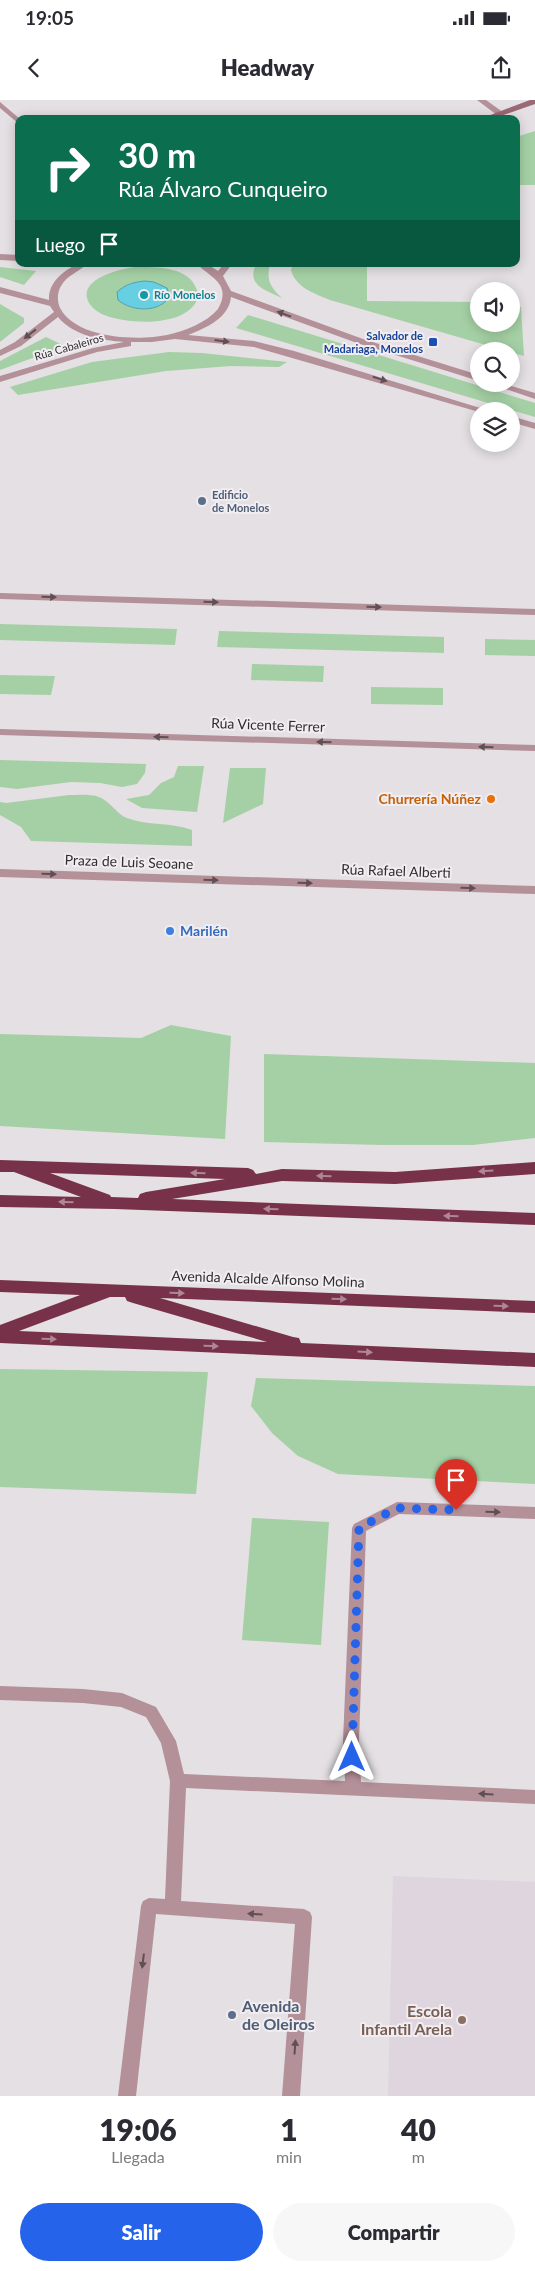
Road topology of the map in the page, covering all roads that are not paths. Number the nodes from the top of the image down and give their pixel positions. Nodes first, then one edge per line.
1 (481, 100) edge
2 (535, 101) edge
3 (0, 104) edge
4 (500, 113) junction
5 (495, 115) edge
6 (15, 118) edge
7 (0, 257) edge
8 (15, 258) edge
9 (79, 267) edge
10 (206, 267) edge
11 (226, 267) edge
12 (219, 275) junction
13 (0, 290) edge
14 (228, 293) junction
15 (54, 304) junction
16 (58, 313) junction
17 (174, 336) junction
18 (146, 340) junction
19 (0, 353) edge
20 (470, 375) edge
21 (0, 379) edge
22 (520, 391) edge
23 (535, 396) edge
24 (470, 406) edge
25 (520, 422) edge
26 (535, 426) edge
27 (0, 596) edge
28 (535, 612) edge
29 (0, 732) edge
30 (535, 748) edge
31 (0, 873) edge
32 (256, 881) joint
33 (535, 890) edge
34 (0, 1166) edge
35 (16, 1167) junction
36 (535, 1168) edge
37 (282, 1175) junction
38 (0, 1201) edge
39 (115, 1203) junction
40 (535, 1219) edge
41 (0, 1286) edge
42 (110, 1290) junction
43 (535, 1307) edge
44 (0, 1332) edge
45 (0, 1338) edge
46 (316, 1350) junction
47 (535, 1360) edge
48 (535, 1513) edge
49 (0, 1693) edge
50 (178, 1781) junction
51 (352, 1787) junction
52 (535, 1797) edge
53 (174, 1908) junction
54 (127, 2096) edge
55 (291, 2096) edge

1 - 4 street
2 - 4 street
3 - 6 street
4 - 5 street
7 - 8 street
9 - 15 street
10 - 12 street
11 - 12 street
12 - 14 street
13 - 15 street
14 - 17 street
20 -> 14 street
15 - 16 street
16 - 18 street
16 -> 19 street, Rúa Cabaleiros
17 - 18 street
17 -> 24 street
18 - 21 street, Rúa Cabaleiros
22 - 23 street
25 - 26 street
27 -> 28 street
30 -> 29 street, Rúa Vicente Ferrer
31 -> 32 street, Praza de Luis Seoane
32 -> 33 street, Rúa Rafael Alberti
34 - 35 highway
37 -> 35 highway
35 - 39 highway
36 -> 37 highway
37 - 39 highway
39 -> 38 highway
40 -> 39 highway
41 - 42 highway, Avenida Alcalde Alfonso Molina
42 -> 43 highway, Avenida Alcalde Alfonso Molina
42 - 44 highway
42 - 46 highway
45 -> 46 highway
46 -> 47 highway
51 -> 48 street
49 - 50 street
50 - 51 street
50 - 53 street
52 -> 51 street
53 -> 54 street
55 -> 53 street

